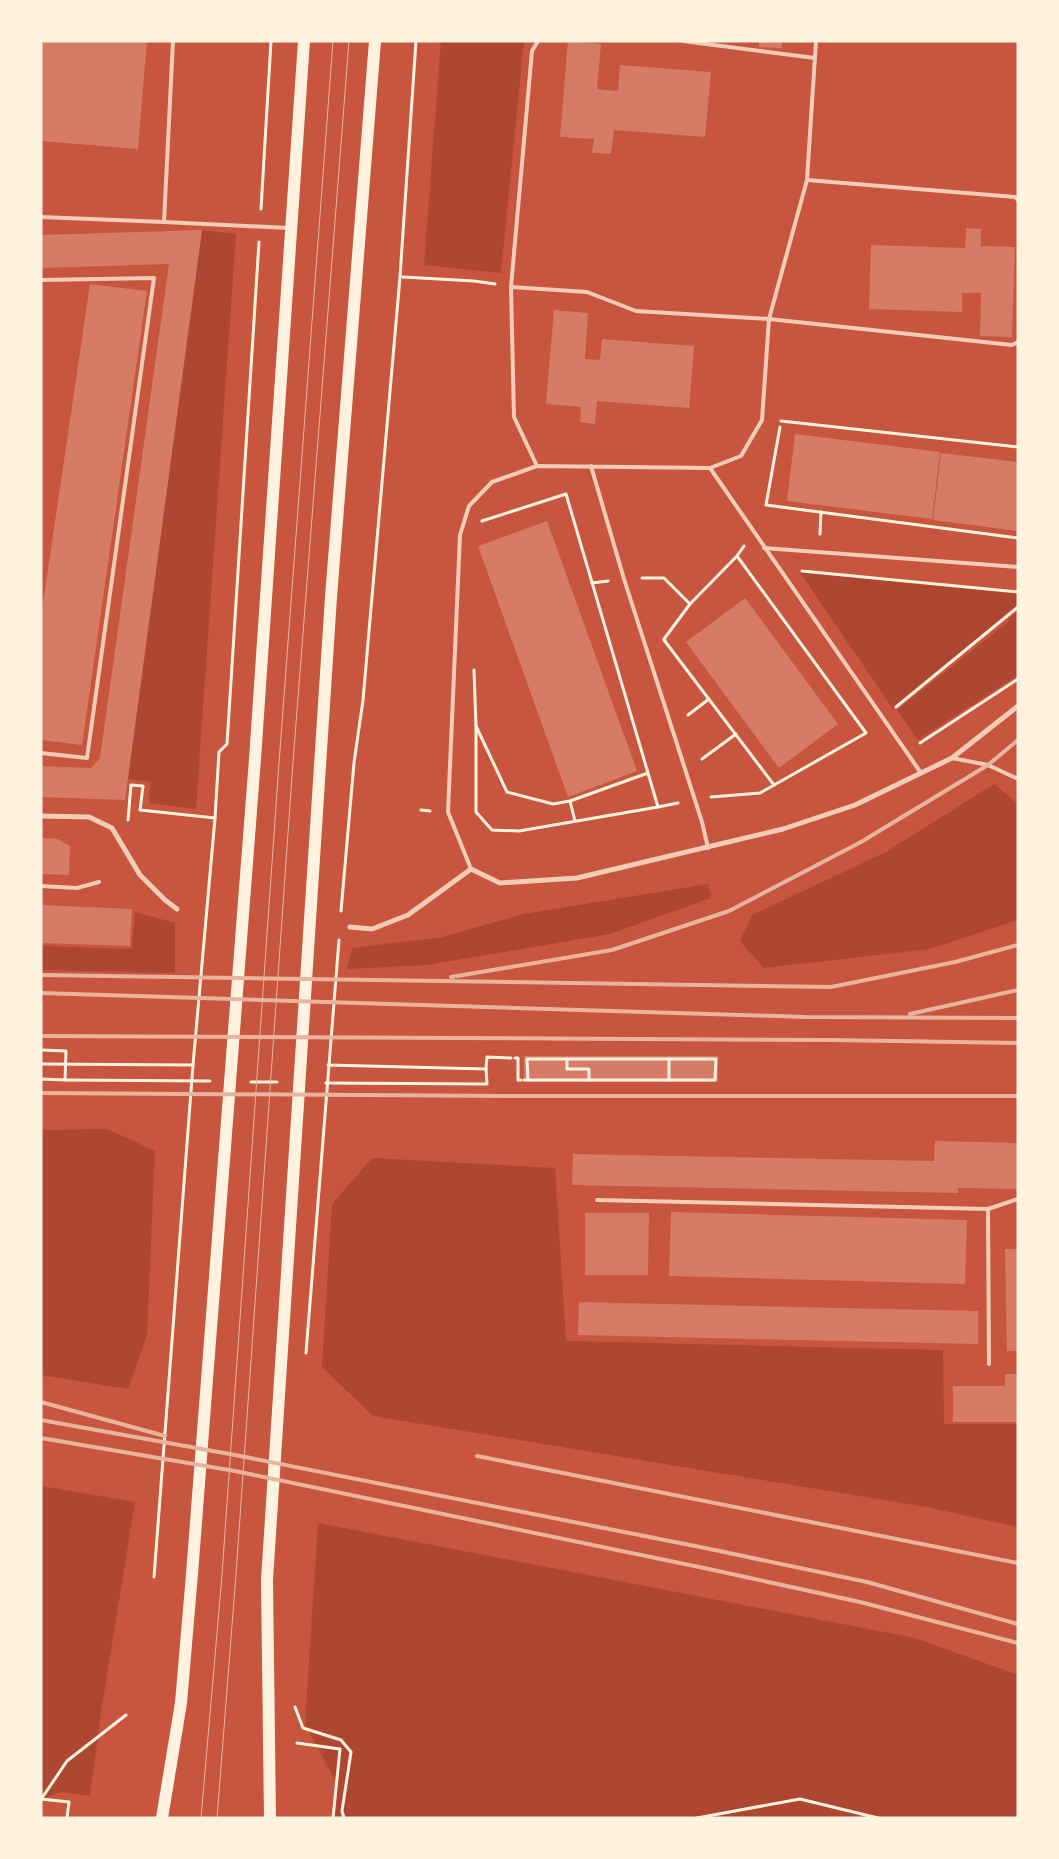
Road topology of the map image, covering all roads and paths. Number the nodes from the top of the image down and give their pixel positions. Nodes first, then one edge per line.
1 (173, 41) edge
2 (271, 41) edge
3 (304, 41) edge
4 (375, 41) edge
5 (416, 41) edge
6 (538, 41) edge
7 (683, 41) edge
8 (816, 41) edge
9 (815, 58) junction
10 (808, 180) junction
11 (1018, 200) edge
12 (41, 217) edge
13 (164, 222) junction
14 (260, 226) junction
15 (292, 228) junction
16 (403, 277) dead end
17 (41, 280) edge
18 (474, 280) dead end
19 (511, 287) junction
20 (769, 319) junction
21 (1018, 342) edge
22 (1018, 447) edge
23 (538, 466) junction
24 (591, 466) junction
25 (710, 468) junction
26 (480, 522) dead end
27 (1018, 538) edge
28 (764, 548) junction
29 (1018, 567) edge
30 (646, 578) dead end
31 (805, 579) dead end
32 (1018, 592) edge
33 (690, 604) junction
34 (1018, 607) edge
35 (664, 639) junction
36 (670, 658) dead end
37 (1018, 679) edge
38 (709, 699) junction
39 (685, 706) dead end
40 (1018, 706) edge
41 (893, 709) dead end
42 (688, 715) junction
43 (691, 724) dead end
44 (736, 734) junction
45 (917, 745) dead end
46 (699, 750) dead end
47 (41, 753) edge
48 (952, 758) junction
49 (702, 759) junction
50 (705, 768) dead end
51 (648, 773) junction
52 (921, 773) junction
53 (1018, 779) edge
54 (774, 785) junction
55 (711, 788) dead end
56 (570, 801) junction
57 (129, 807) dead end
58 (41, 816) edge
59 (216, 818) junction
60 (576, 821) junction
61 (708, 848) junction
62 (471, 869) junction
63 (98, 882) dead end
64 (41, 886) edge
65 (177, 908) dead end
66 (341, 919) dead end
67 (350, 927) dead end
68 (339, 938) dead end
69 (41, 1050) edge
70 (567, 1059) junction
71 (669, 1059) junction
72 (41, 1064) edge
73 (66, 1064) junction
74 (193, 1065) junction
75 (328, 1065) junction
76 (41, 1079) edge
77 (524, 1080) junction
78 (589, 1080) junction
79 (669, 1080) junction
80 (1018, 1199) edge
81 (597, 1200) dead end
82 (988, 1209) junction
83 (306, 1359) dead end
84 (989, 1364) dead end
85 (154, 1578) dead end
86 (295, 1707) dead end
87 (126, 1716) dead end
88 (297, 1743) dead end
89 (42, 1799) edge
90 (67, 1818) edge
91 (162, 1818) edge
92 (270, 1818) edge
93 (333, 1818) edge
94 (344, 1818) edge
95 (697, 1818) edge
96 (878, 1818) edge

1 - 13 lane
2 - 14 path
3 - 15 main road
4 - 92 main road
5 - 66 path
6 - 19 lane
7 - 9 lane
8 - 9 lane
9 - 10 lane
10 - 11 lane
10 - 20 lane
12 - 13 lane
13 - 14 lane
14 - 15 lane
14 - 59 path
15 - 91 main road
16 - 18 path
17 - 47 lane
19 - 20 lane
19 - 23 lane
20 - 21 lane
20 - 25 lane
22 - 27 path
23 - 24 lane
23 - 62 lane
24 - 25 lane
24 - 61 lane
25 - 28 lane
26 - 51 path
28 - 29 lane
28 - 52 lane
30 - 33 path
31 - 32 path
33 - 35 path
33 - 54 path
34 - 41 path
35 - 36 path
35 - 38 path
37 - 45 path
38 - 42 path
38 - 44 path
39 - 42 path
40 - 48 street
42 - 43 path
44 - 49 path
44 - 54 path
46 - 49 path
48 - 52 street
48 - 53 lane
49 - 50 path
51 - 56 path
51 - 60 path
52 - 61 street
54 - 55 path
56 - 60 path
56 - 60 path
57 - 59 path
58 - 65 street
59 - 74 path
61 - 62 street
62 - 67 street
63 - 64 lane
68 - 75 path
69 - 73 path
70 - 71 path
70 - 77 path
70 - 78 path
71 - 79 path
71 - 79 path
72 - 73 path
73 - 74 path
73 - 76 path
74 - 85 path
75 - 77 path
75 - 83 path
77 - 78 path
78 - 79 path
80 - 82 lane
81 - 82 lane
82 - 84 lane
86 - 94 path
87 - 89 path
88 - 93 path
89 - 90 path
95 - 96 path

